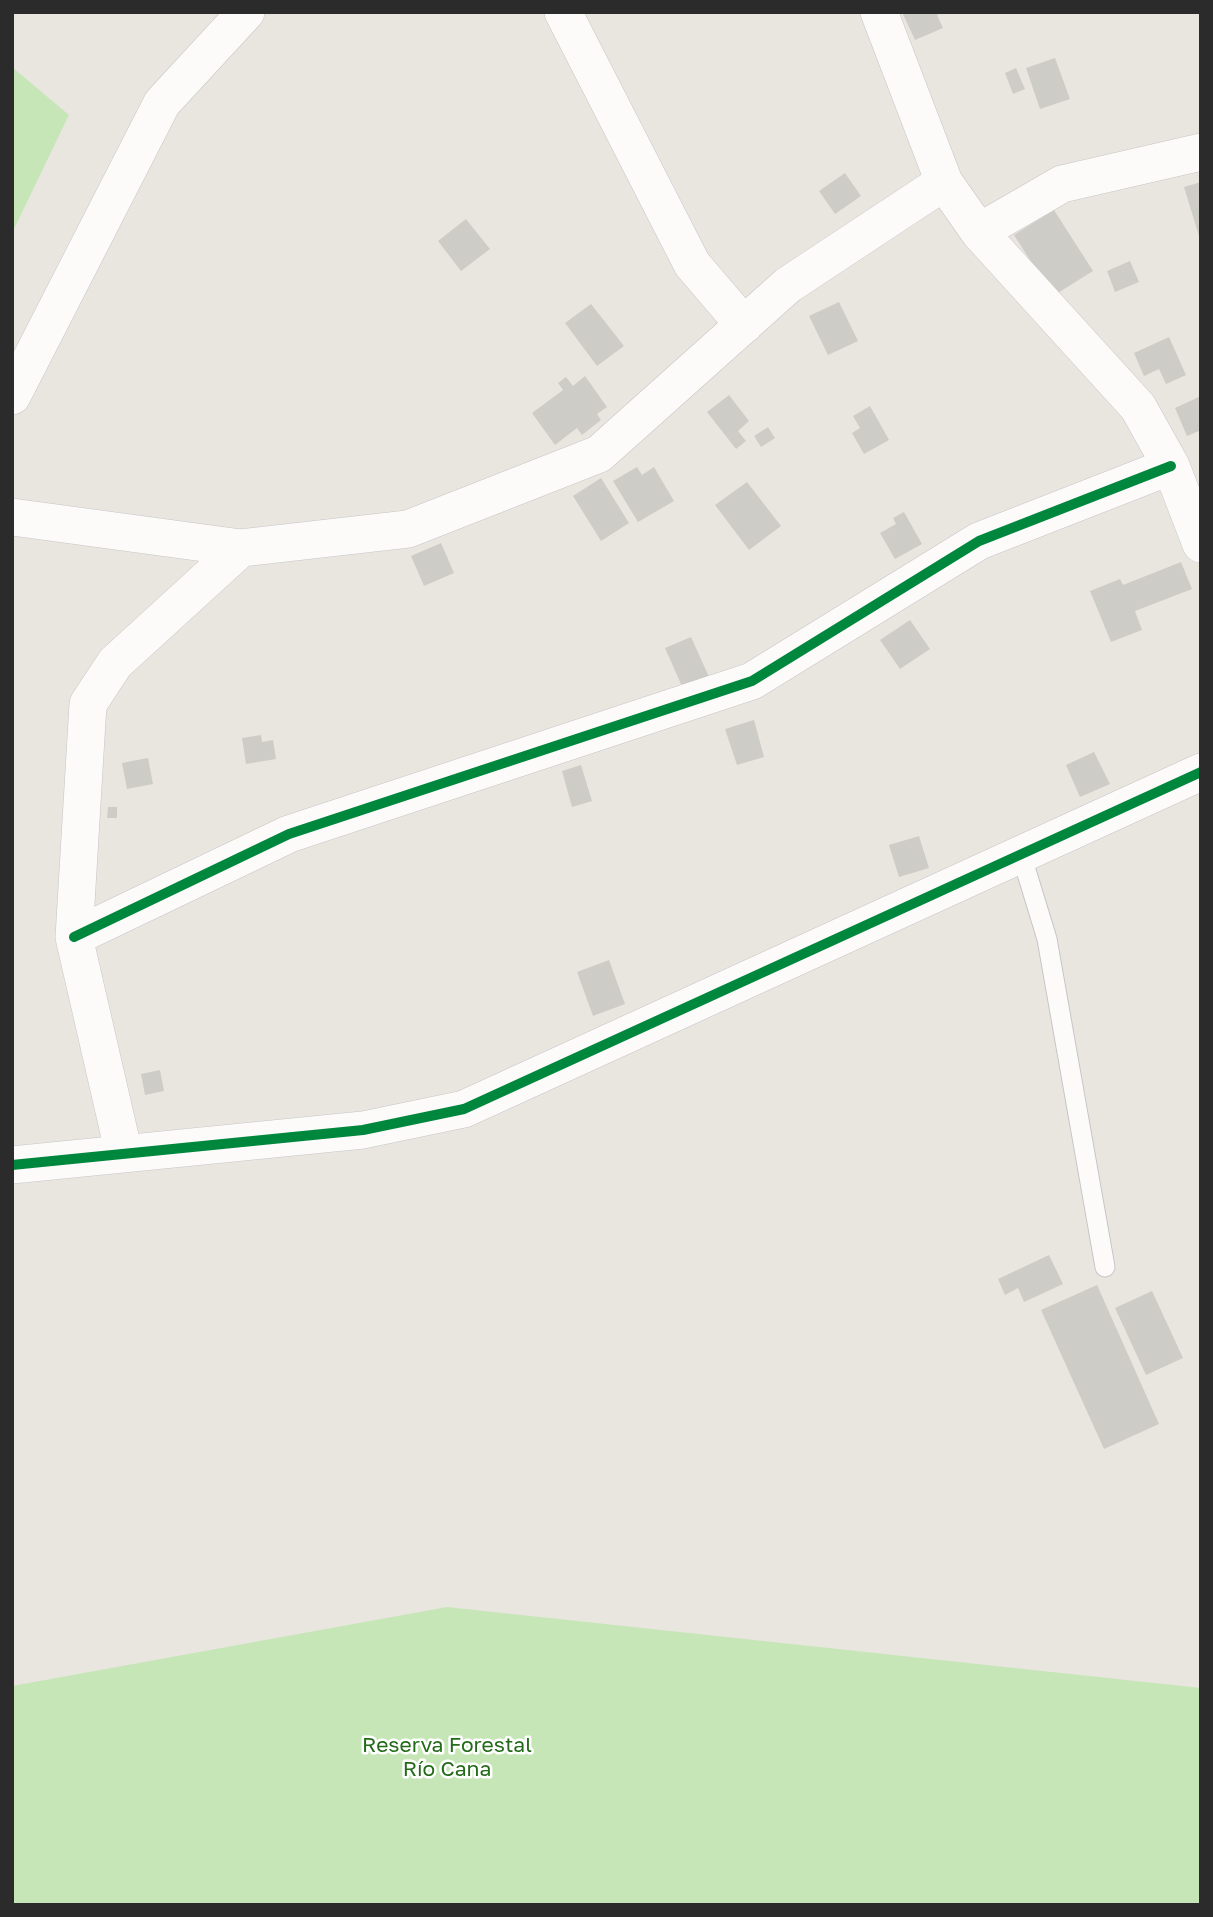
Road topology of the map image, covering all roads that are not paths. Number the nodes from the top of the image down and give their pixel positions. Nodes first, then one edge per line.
1 (246, 12) edge
2 (563, 12) edge
3 (879, 12) edge
4 (1201, 152) edge
5 (944, 182) junction
6 (979, 232) junction
7 (744, 325) junction
8 (12, 396) edge
9 (1171, 466) junction
10 (12, 517) edge
11 (1201, 544) edge
12 (241, 548) junction
13 (1201, 772) edge
14 (1021, 854) junction
15 (74, 937) junction
16 (124, 1154) junction
17 (12, 1165) edge
18 (1105, 1267) dead end

1 - 8 street
2 - 7 street
3 - 5 street
4 - 6 street
5 - 6 street
5 - 7 street
6 - 9 street
7 - 12 street
9 - 11 street
9 - 15 street
10 - 12 street
12 - 15 street
13 - 14 street
14 - 16 street
14 - 18 lane
15 - 16 street
16 - 17 street

